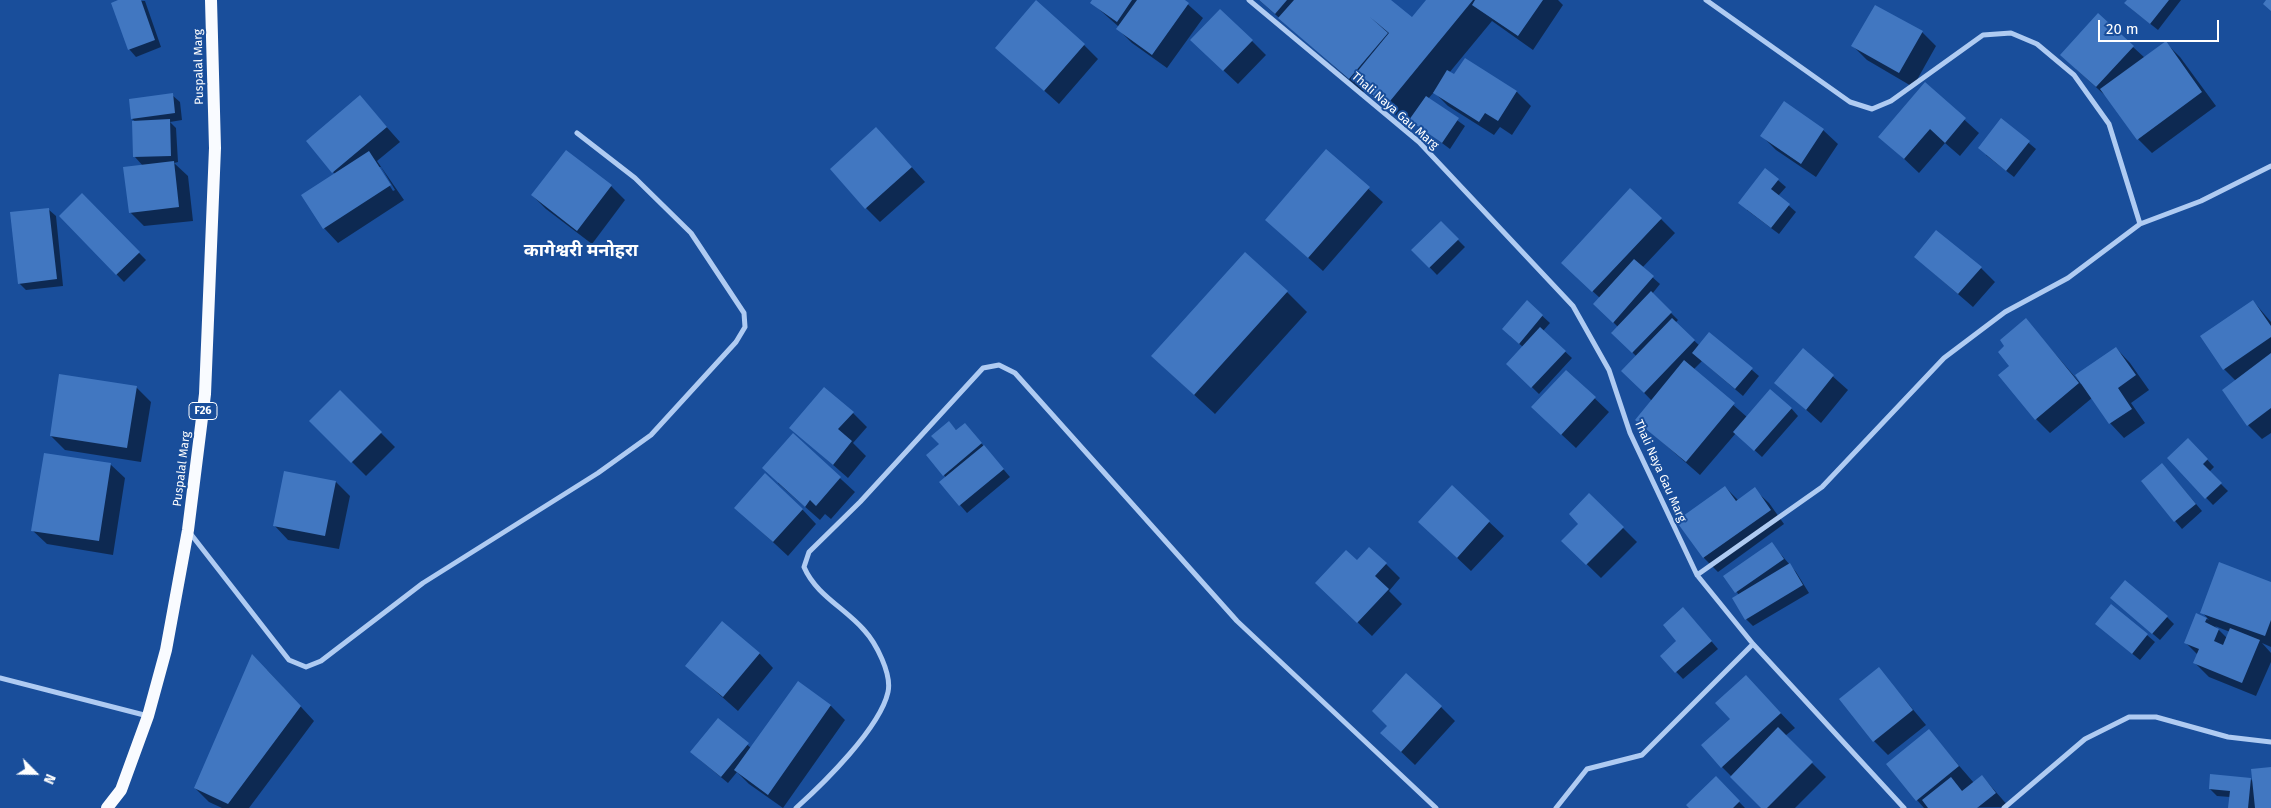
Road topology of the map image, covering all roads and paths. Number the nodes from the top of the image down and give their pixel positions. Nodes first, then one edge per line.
1 (211, 0) edge
2 (1249, 0) edge
3 (1706, 0) edge
4 (578, 133) dead end
5 (2271, 166) edge
6 (2140, 224) junction
7 (188, 530) junction
8 (1697, 575) junction
9 (1753, 644) junction
10 (0, 678) edge
11 (148, 716) junction
12 (2271, 742) edge
13 (107, 808) edge
14 (796, 808) edge
15 (1436, 808) edge
16 (1556, 808) edge
17 (1904, 808) edge
18 (2004, 808) edge

1 - 7 main road, Puspalal Marg / F26
2 - 8 street, Thali Naya Gau Marg
3 - 6 street
4 - 7 street
5 - 6 street
6 - 8 street
7 - 11 main road, Puspalal Marg / F26
8 - 9 street, Thali Naya Gau Marg
9 - 16 street
9 - 17 street, Thali Naya Gau Marg
10 - 11 street
11 - 13 main road, Puspalal Marg / F26
12 - 18 street
14 - 15 street

